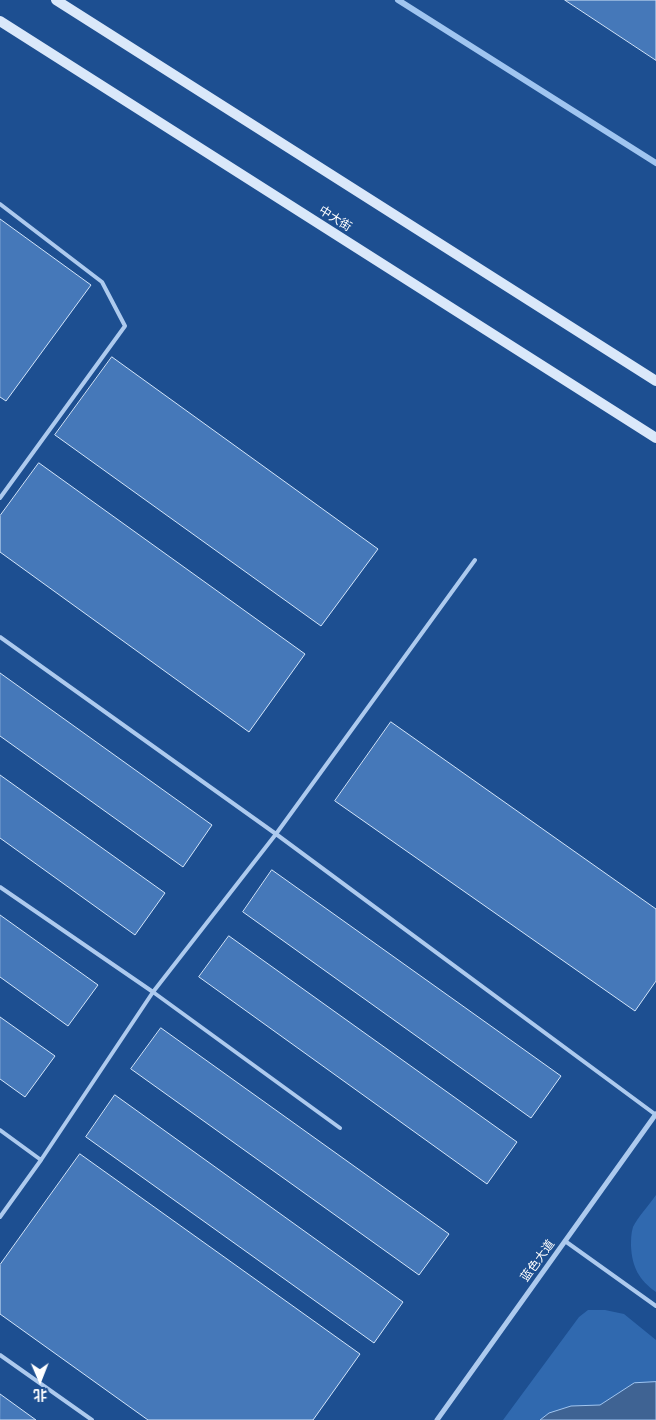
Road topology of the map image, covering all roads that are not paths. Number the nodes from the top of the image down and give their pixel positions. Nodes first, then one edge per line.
1 (56, 0) edge
2 (0, 21) edge
3 (0, 204) edge
4 (656, 381) edge
5 (656, 438) edge
6 (0, 498) edge
7 (475, 560) dead end
8 (0, 637) edge
9 (276, 834) junction
10 (0, 887) edge
11 (153, 992) junction
12 (656, 1115) edge
13 (340, 1128) dead end
14 (0, 1130) edge
15 (41, 1160) junction
16 (0, 1217) edge
17 (565, 1241) junction
18 (656, 1306) edge
19 (0, 1355) edge
20 (92, 1420) edge
21 (437, 1420) edge

1 - 4 street
2 - 5 street, 中大街
3 - 6 lane
7 - 9 lane
8 - 9 lane
9 - 11 lane
9 - 12 lane
10 - 11 lane
11 - 13 lane
11 - 15 lane
12 - 17 street, 蓝色大道
14 - 15 lane
15 - 16 lane
17 - 18 lane
17 - 21 street, 蓝色大道
19 - 20 lane

